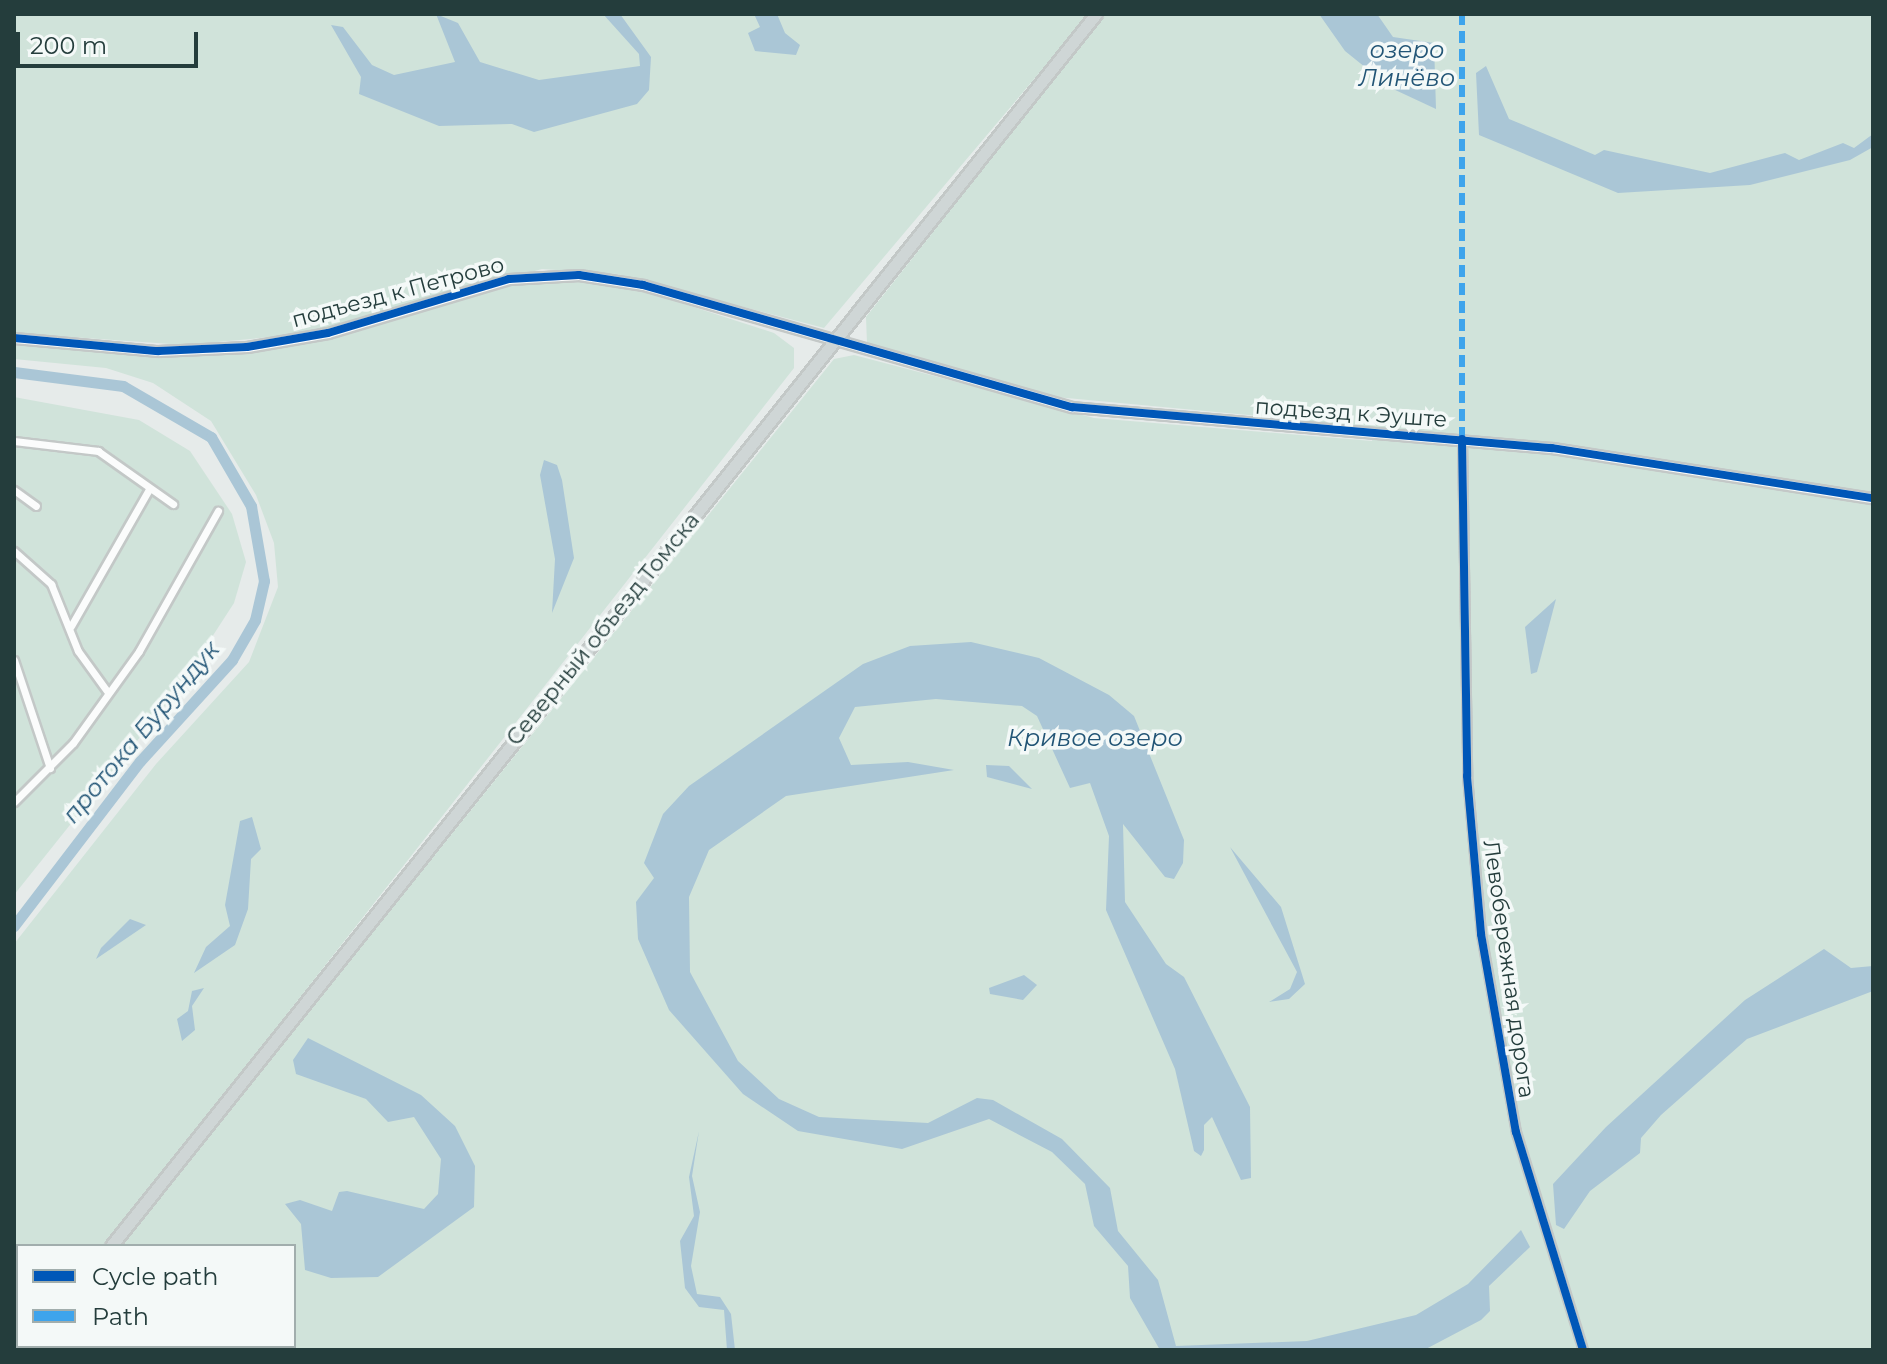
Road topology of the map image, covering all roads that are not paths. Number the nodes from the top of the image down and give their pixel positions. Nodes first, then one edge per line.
1 (1096, 14) edge
2 (14, 338) edge
3 (831, 343) junction
4 (1462, 439) junction
5 (14, 441) edge
6 (149, 489) junction
7 (14, 490) edge
8 (1873, 498) edge
9 (173, 504) dead end
10 (36, 506) dead end
11 (218, 511) dead end
12 (14, 551) edge
13 (71, 626) junction
14 (14, 660) edge
15 (107, 691) junction
16 (50, 768) junction
17 (14, 802) edge
18 (113, 1244) edge
19 (1583, 1350) edge

1 - 3 main road, Северный объезд Томска
2 - 3 street, подъезд к Петрово
3 - 4 street, подъезд к Эуште
3 - 18 main road, Северный объезд Томска
4 - 8 street, подъезд к Эуште
4 - 19 street, Левобережная дорога
5 - 6 street
6 - 9 street
6 - 13 street
7 - 10 street
11 - 15 street
12 - 13 street
13 - 15 street
14 - 16 street
15 - 16 street
16 - 17 street

